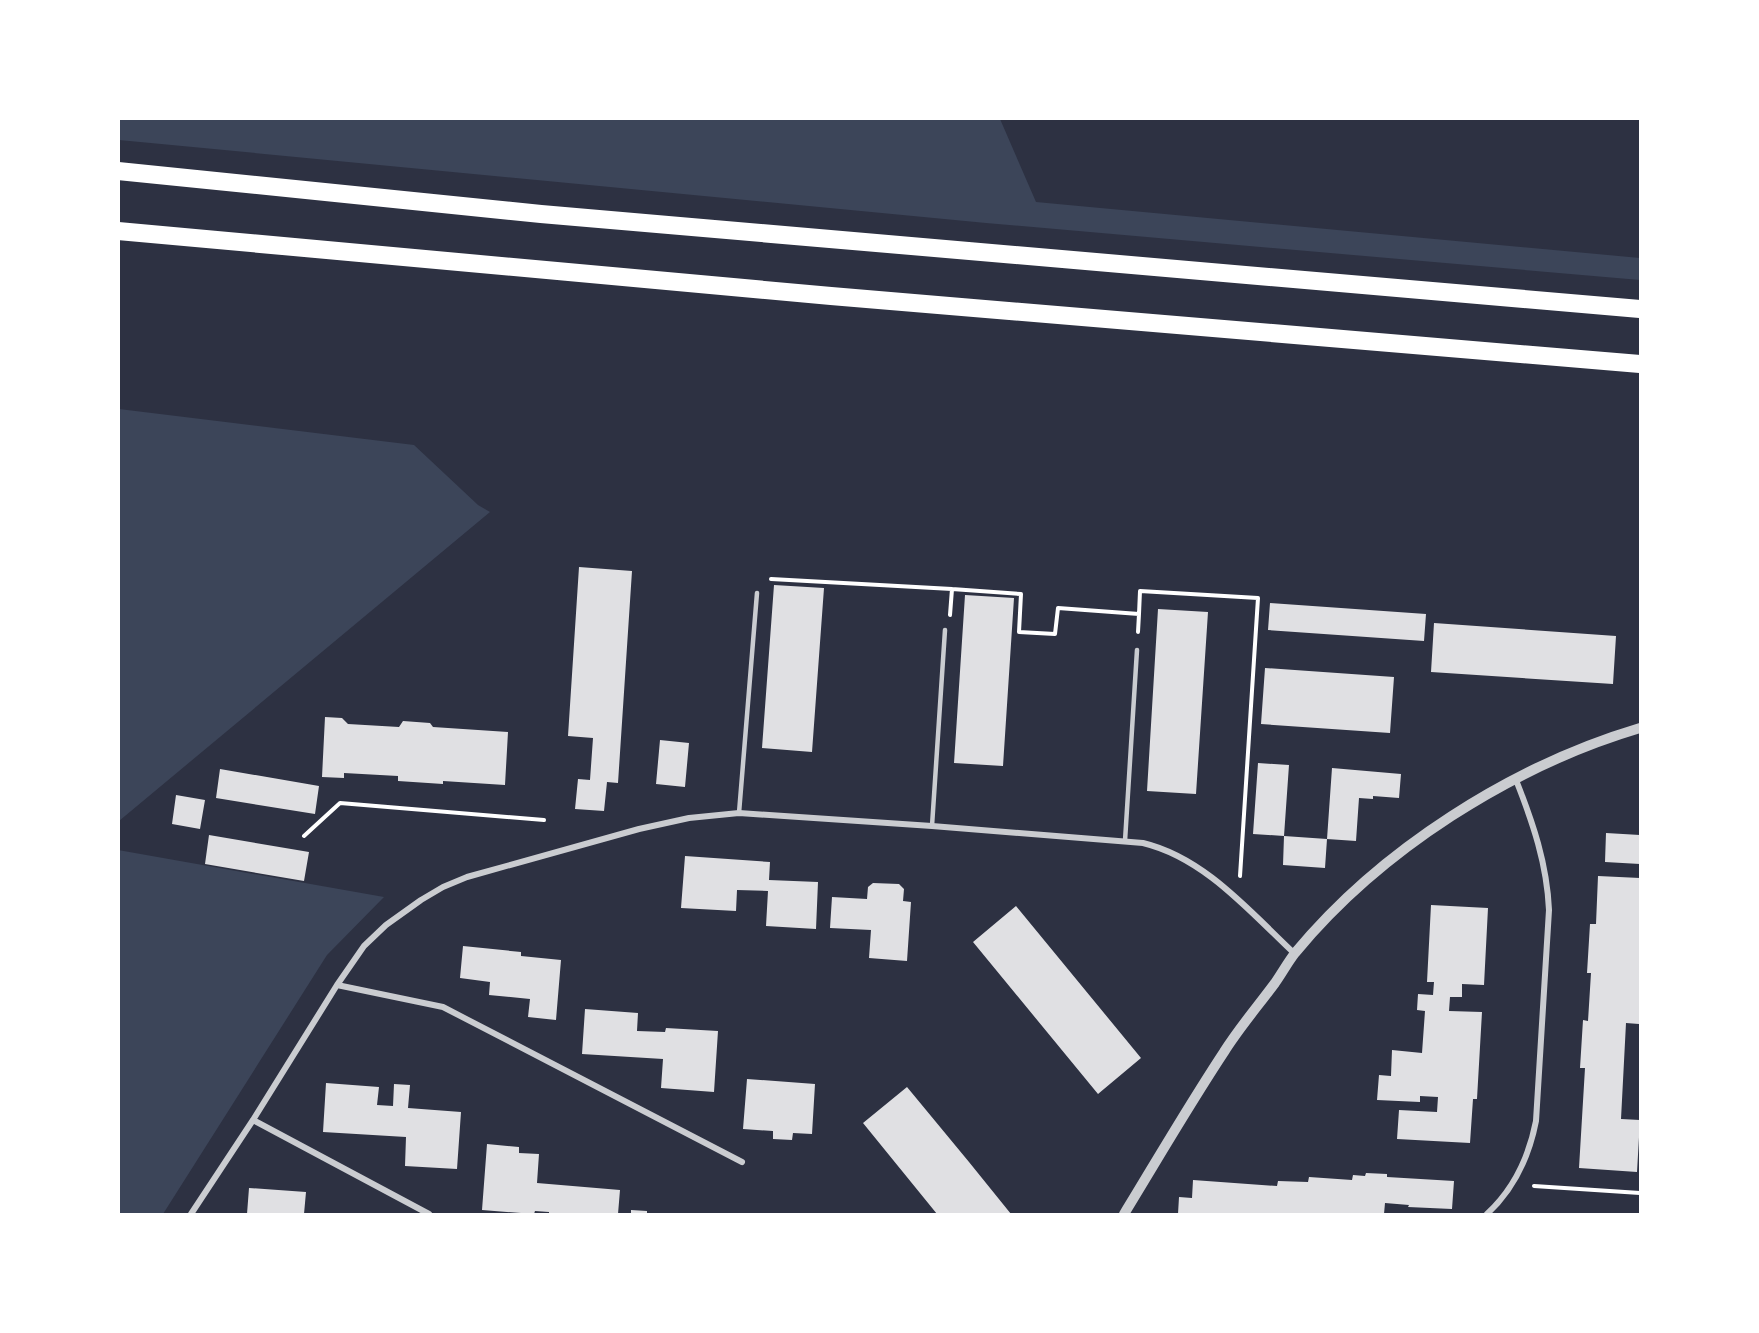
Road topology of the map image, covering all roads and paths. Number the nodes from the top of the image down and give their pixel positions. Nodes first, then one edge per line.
1 (118, 171) edge
2 (118, 231) edge
3 (1641, 309) edge
4 (1641, 364) edge
5 (757, 593) joint
6 (945, 630) dead end
7 (1137, 650) dead end
8 (1641, 728) edge
9 (1516, 780) junction
10 (739, 813) junction
11 (544, 820) dead end
12 (932, 826) junction
13 (304, 836) dead end
14 (1125, 841) junction
15 (1238, 901) junction
16 (1295, 954) junction
17 (337, 985) junction
18 (253, 1120) junction
19 (742, 1162) dead end
20 (1513, 1184) junction
21 (1641, 1194) edge
22 (191, 1215) edge
23 (429, 1215) edge
24 (1124, 1215) edge
25 (1487, 1215) edge

1 - 3 highway
2 - 4 highway
5 - 10 lane
5 - 15 path
6 - 12 lane
7 - 14 lane
8 - 9 street
9 - 16 street
9 - 20 street
10 - 12 street
10 - 17 street
11 - 13 path
12 - 14 street
14 - 15 street
15 - 16 street
16 - 24 street
17 - 18 street
17 - 19 street
18 - 22 street
18 - 23 street
20 - 21 path
20 - 25 street

